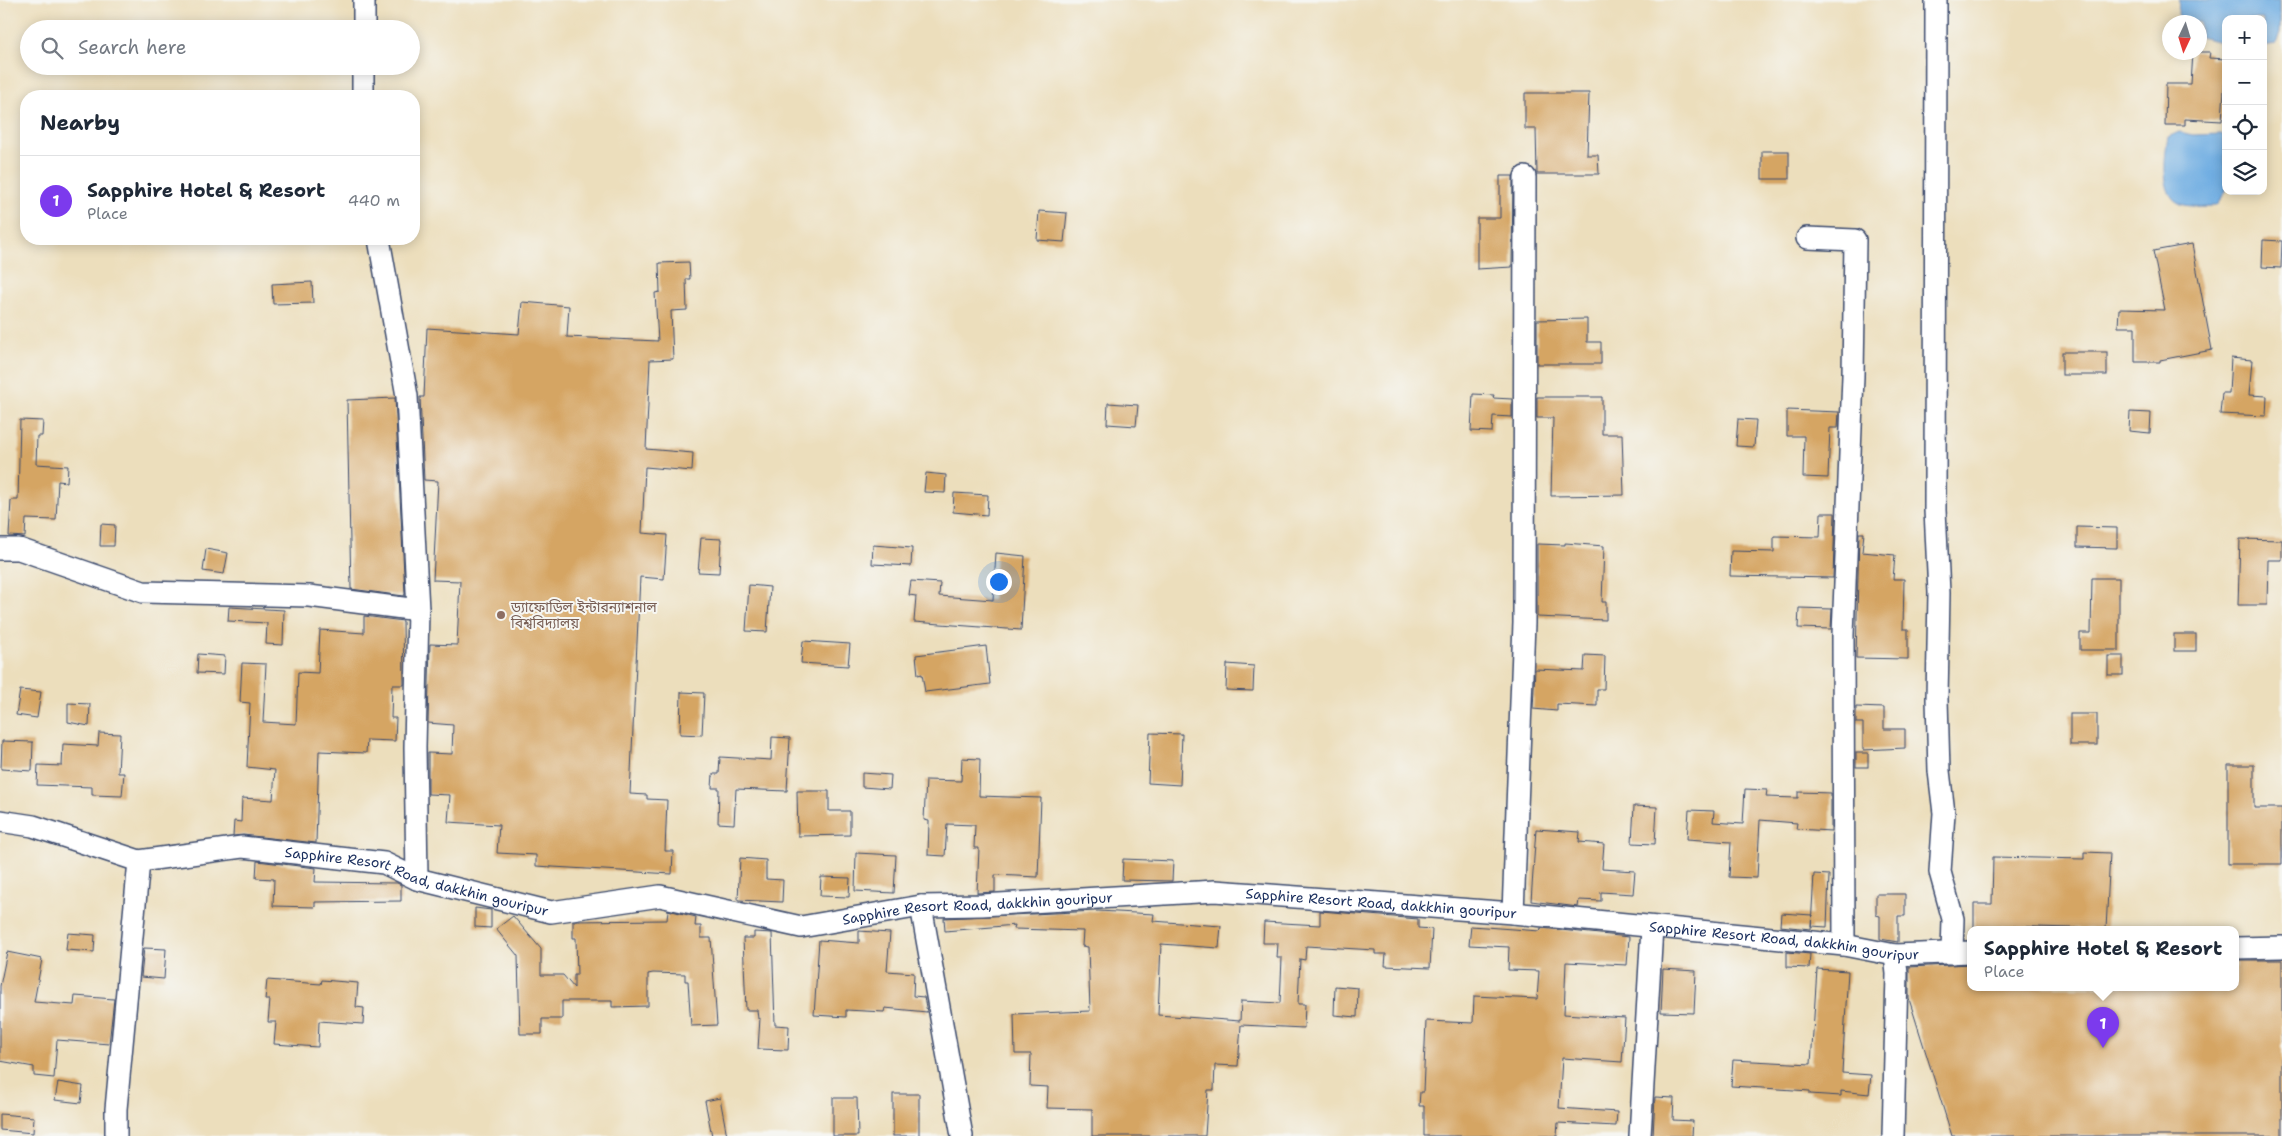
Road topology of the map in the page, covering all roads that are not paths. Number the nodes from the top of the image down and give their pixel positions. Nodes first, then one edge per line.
1 (364, 0) edge
2 (1936, 0) edge
3 (364, 20) edge
4 (363, 75) edge
5 (363, 90) edge
6 (1525, 177) dead end
7 (1808, 238) dead end
8 (380, 245) edge
9 (0, 549) edge
10 (418, 610) junction
11 (0, 821) edge
12 (139, 861) junction
13 (417, 879) junction
14 (921, 906) junction
15 (1514, 913) junction
16 (1652, 928) junction
17 (1844, 945) junction
18 (2282, 947) edge
19 (2239, 948) edge
20 (1961, 953) edge
21 (1895, 955) junction
22 (116, 1136) edge
23 (962, 1136) edge
24 (1640, 1136) edge
25 (1893, 1136) edge

1 - 3 street
2 - 20 street
4 - 5 street
6 - 15 street
7 - 17 street
8 - 10 street
9 - 10 street
10 - 13 street
11 - 12 street, Sapphire Resort Road, dakkhin gouripur
12 - 13 street, Sapphire Resort Road, dakkhin gouripur
12 - 22 street
13 - 14 street, Sapphire Resort Road, dakkhin gouripur
14 - 15 street, Sapphire Resort Road, dakkhin gouripur
14 - 23 street
15 - 16 street, Sapphire Resort Road, dakkhin gouripur
16 - 17 street, Sapphire Resort Road, dakkhin gouripur
16 - 24 street
17 - 21 street, Sapphire Resort Road, dakkhin gouripur
18 - 19 street
20 - 21 street, Sapphire Resort Road, dakkhin gouripur
21 - 25 street

